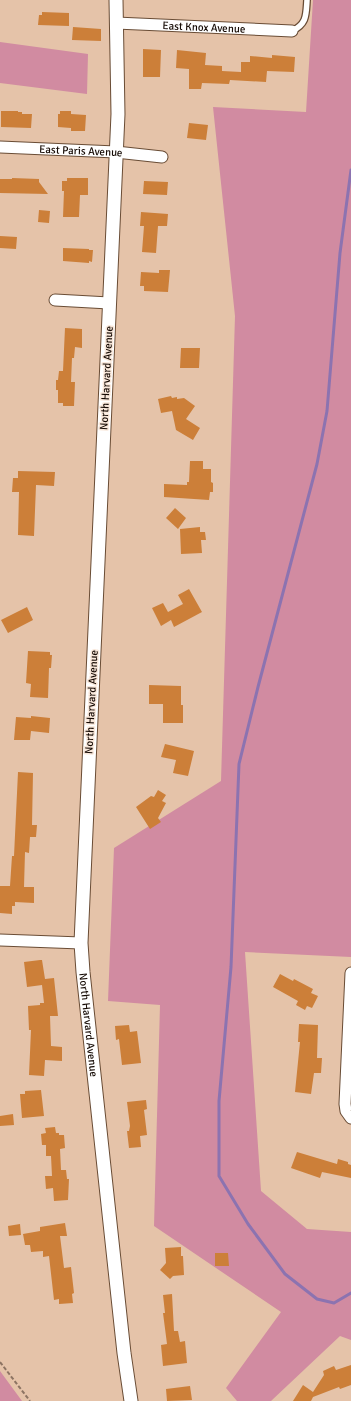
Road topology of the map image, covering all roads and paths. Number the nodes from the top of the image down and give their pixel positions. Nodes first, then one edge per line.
1 (116, 0) edge
2 (307, 0) edge
3 (116, 23) junction
4 (292, 31) joint
5 (0, 147) edge
6 (116, 152) junction
7 (162, 157) dead end
8 (55, 300) dead end
9 (109, 303) junction
10 (0, 940) edge
11 (81, 943) junction
12 (351, 973) edge
13 (351, 1118) edge
14 (0, 1362) edge
15 (30, 1401) edge
16 (131, 1401) edge

1 - 3 street, North Harvard Avenue
2 - 4 lane
3 - 4 street, East Knox Avenue
3 - 6 street, North Harvard Avenue
5 - 6 street, East Paris Avenue
6 - 7 street, East Paris Avenue
6 - 9 street, North Harvard Avenue
8 - 9 street
9 - 11 street, North Harvard Avenue
10 - 11 street
11 - 16 street, North Harvard Avenue
12 - 13 street
14 - 15 path

